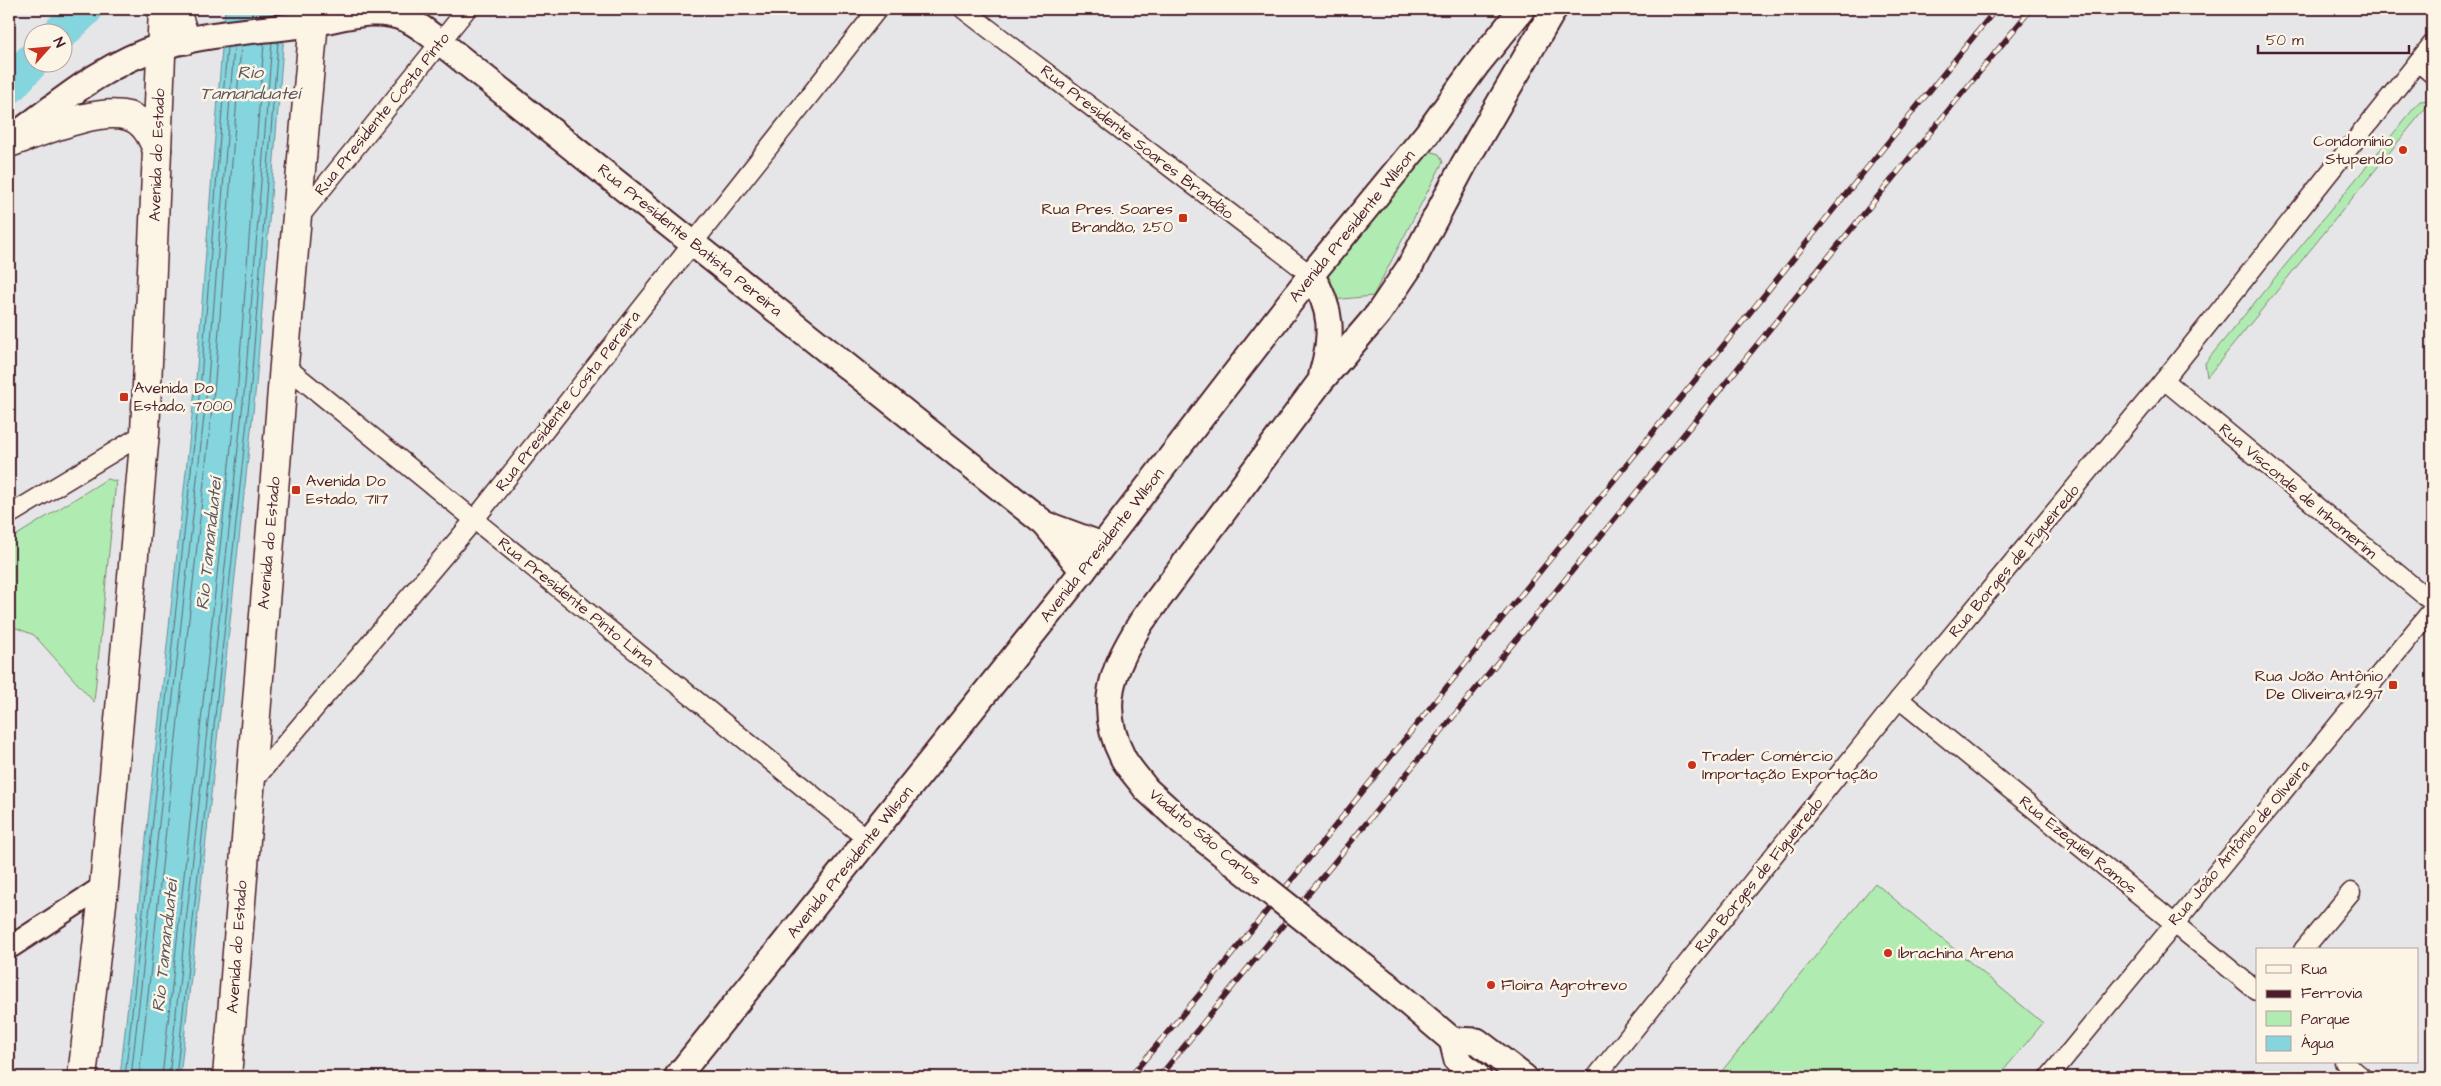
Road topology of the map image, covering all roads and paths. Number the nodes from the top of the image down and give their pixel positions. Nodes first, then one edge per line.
1 (163, 9) edge
2 (174, 9) edge
3 (467, 9) edge
4 (878, 9) edge
5 (963, 9) edge
6 (1522, 9) edge
7 (1554, 9) edge
8 (309, 19) edge
9 (185, 40) junction
10 (440, 42) junction
11 (2432, 44) edge
12 (2418, 62) junction
13 (2432, 74) edge
14 (9, 142) edge
15 (157, 150) junction
16 (297, 220) junction
17 (693, 243) junction
18 (1311, 275) junction
19 (1327, 309) junction
20 (1378, 314) junction
21 (284, 365) junction
22 (2164, 380) junction
23 (1320, 382) junction
24 (145, 433) junction
25 (9, 515) edge
26 (475, 519) junction
27 (1045, 524) junction
28 (1102, 545) junction
29 (1083, 571) junction
30 (2432, 602) edge
31 (2432, 610) edge
32 (1899, 699) junction
33 (250, 785) junction
34 (868, 840) junction
35 (104, 886) junction
36 (2351, 892) dead end
37 (2174, 922) junction
38 (9, 948) edge
39 (2305, 948) edge
40 (2256, 990) edge
41 (1452, 1040) junction
42 (2346, 1064) edge
43 (82, 1077) edge
44 (227, 1077) edge
45 (677, 1077) edge
46 (1478, 1077) edge
47 (1524, 1077) edge
48 (1596, 1077) edge
49 (2048, 1077) edge
50 (2362, 1077) edge

1 - 9 highway, Avenida do Estado
2 - 9 highway
3 - 10 street, Rua Presidente Costa Pinto
4 - 17 street, Rua Presidente Costa Pereira
5 - 18 street, Rua Presidente Soares Brandão
6 - 18 main road, Avenida Presidente Wilson
7 - 20 main road
8 - 9 main road, Rua Presidente Batista Pereira
8 - 10 main road, Rua Presidente Batista Pereira
8 - 16 highway, Avenida do Estado
9 - 14 main road, Rua Presidente Batista Pereira
9 - 15 highway, Avenida do Estado
10 - 16 street, Rua Presidente Costa Pinto
10 - 17 main road, Rua Presidente Batista Pereira
11 - 12 street, Rua Borges de Figueiredo
12 - 13 street
12 - 22 street, Rua Borges de Figueiredo
14 - 15 highway
15 - 24 highway, Avenida do Estado
16 - 21 highway, Avenida do Estado
17 - 26 street, Rua Presidente Costa Pereira
17 - 27 main road, Rua Presidente Batista Pereira
18 - 19 main road
18 - 28 main road, Avenida Presidente Wilson
19 - 20 main road
19 - 23 main road
20 - 23 main road
21 - 26 street, Rua Presidente Pinto Lima
21 - 33 highway, Avenida do Estado
22 - 30 street, Rua Visconde de Inhomerim
22 - 32 street, Rua Borges de Figueiredo
23 - 41 main road, Viaduto São Carlos, bridge
24 - 25 street
24 - 35 highway, Avenida do Estado
26 - 33 street, Rua Presidente Costa Pereira
26 - 34 street, Rua Presidente Pinto Lima
27 - 28 main road, Rua Presidente Batista Pereira
27 - 29 main road, Rua Presidente Batista Pereira
28 - 29 main road, Avenida Presidente Wilson
29 - 34 main road, Avenida Presidente Wilson
31 - 37 street, Rua João Antônio de Oliveira
32 - 37 street, Rua Ezequiel Ramos
32 - 48 street, Rua Borges de Figueiredo
33 - 44 highway, Avenida do Estado
34 - 45 main road, Avenida Presidente Wilson
35 - 38 street
35 - 43 highway, Avenida do Estado
36 - 39 street
37 - 40 street, Rua Ezequiel Ramos
37 - 49 street, Rua João Antônio de Oliveira
41 - 46 main road
41 - 47 main road
42 - 50 street

